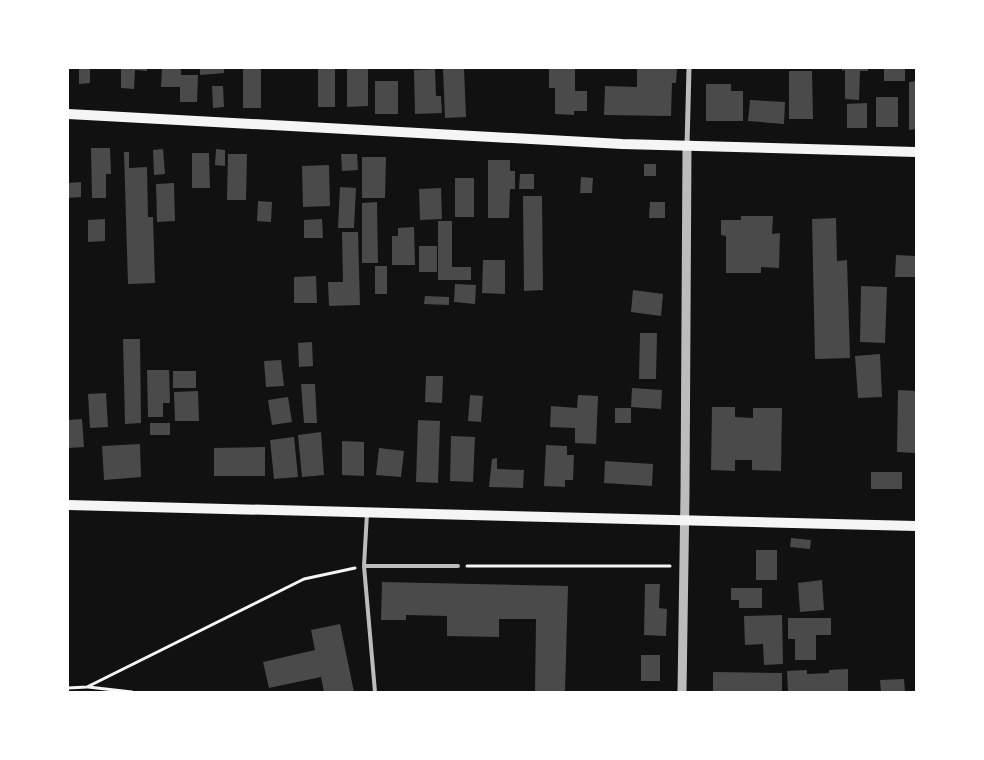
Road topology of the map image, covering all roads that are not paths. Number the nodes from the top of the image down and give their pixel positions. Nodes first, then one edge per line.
1 (689, 68) edge
2 (68, 114) edge
3 (687, 146) junction
4 (916, 152) edge
5 (68, 505) edge
6 (367, 513) junction
7 (685, 521) junction
8 (916, 526) edge
9 (364, 566) junction
10 (458, 566) road end
11 (375, 692) edge
12 (682, 692) edge

1 - 3 street
2 - 3 main road
3 - 4 main road
3 - 7 street
5 - 6 main road
6 - 7 main road
6 - 9 lane
7 - 8 main road
7 - 12 street
9 - 10 lane
9 - 11 lane

